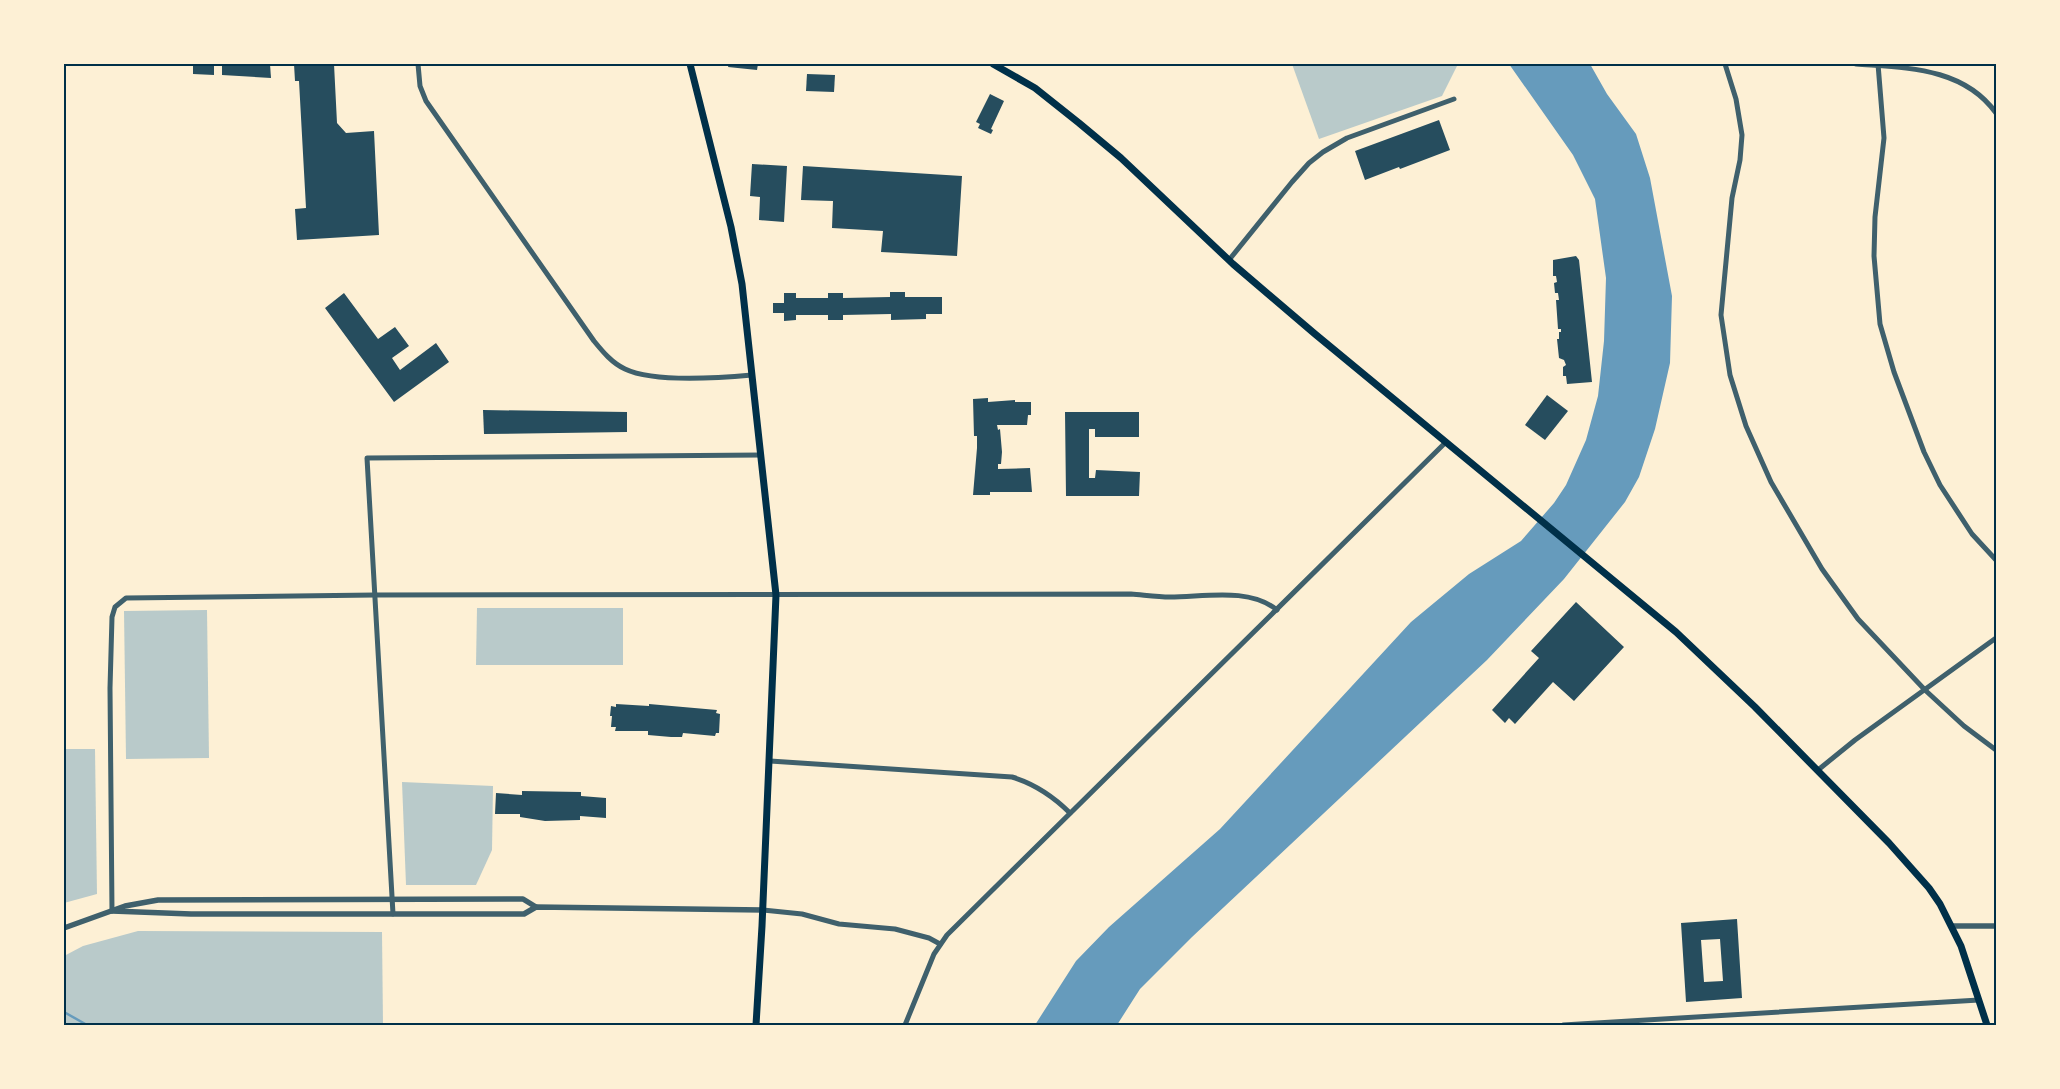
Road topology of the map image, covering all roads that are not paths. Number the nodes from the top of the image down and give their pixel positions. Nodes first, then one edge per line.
1 (418, 64) edge
2 (690, 64) edge
3 (993, 64) edge
4 (1725, 64) edge
5 (1856, 64) edge
6 (1878, 65) edge
7 (1454, 99) dead end
8 (1996, 113) edge
9 (1229, 260) junction
10 (752, 375) junction
11 (1446, 442) junction
12 (761, 455) junction
13 (1996, 560) edge
14 (375, 595) junction
15 (776, 595) junction
16 (1277, 610) junction
17 (1996, 638) edge
18 (1925, 690) junction
19 (1996, 750) edge
20 (770, 761) junction
21 (1818, 770) junction
22 (1070, 813) junction
23 (391, 899) junction
24 (536, 907) junction
25 (763, 910) junction
26 (112, 911) junction
27 (393, 914) junction
28 (1952, 926) junction
29 (1996, 926) edge
30 (64, 928) edge
31 (940, 944) junction
32 (1979, 1000) junction
33 (756, 1025) edge
34 (905, 1025) edge
35 (1563, 1025) edge
36 (1987, 1025) edge

1 - 10 street
2 - 10 main road
3 - 9 main road
4 - 18 street
5 - 6 street
6 - 8 street
6 - 13 street
7 - 9 street
9 - 11 main road
10 - 12 main road
11 - 16 street
11 - 21 main road
12 - 14 street
12 - 15 main road
14 - 15 street
14 - 23 street
14 - 26 street
15 - 16 street
15 - 20 main road
16 - 22 street
17 - 18 street
18 - 19 street
18 - 21 street
20 - 22 street
20 - 25 main road
21 - 28 main road
22 - 31 street
23 - 24 street
23 - 26 street
23 - 27 street
24 - 25 street
24 - 27 street
25 - 31 street
25 - 33 main road
26 - 27 street
26 - 30 street
28 - 29 street
28 - 32 main road
31 - 34 street
32 - 35 street
32 - 36 main road

